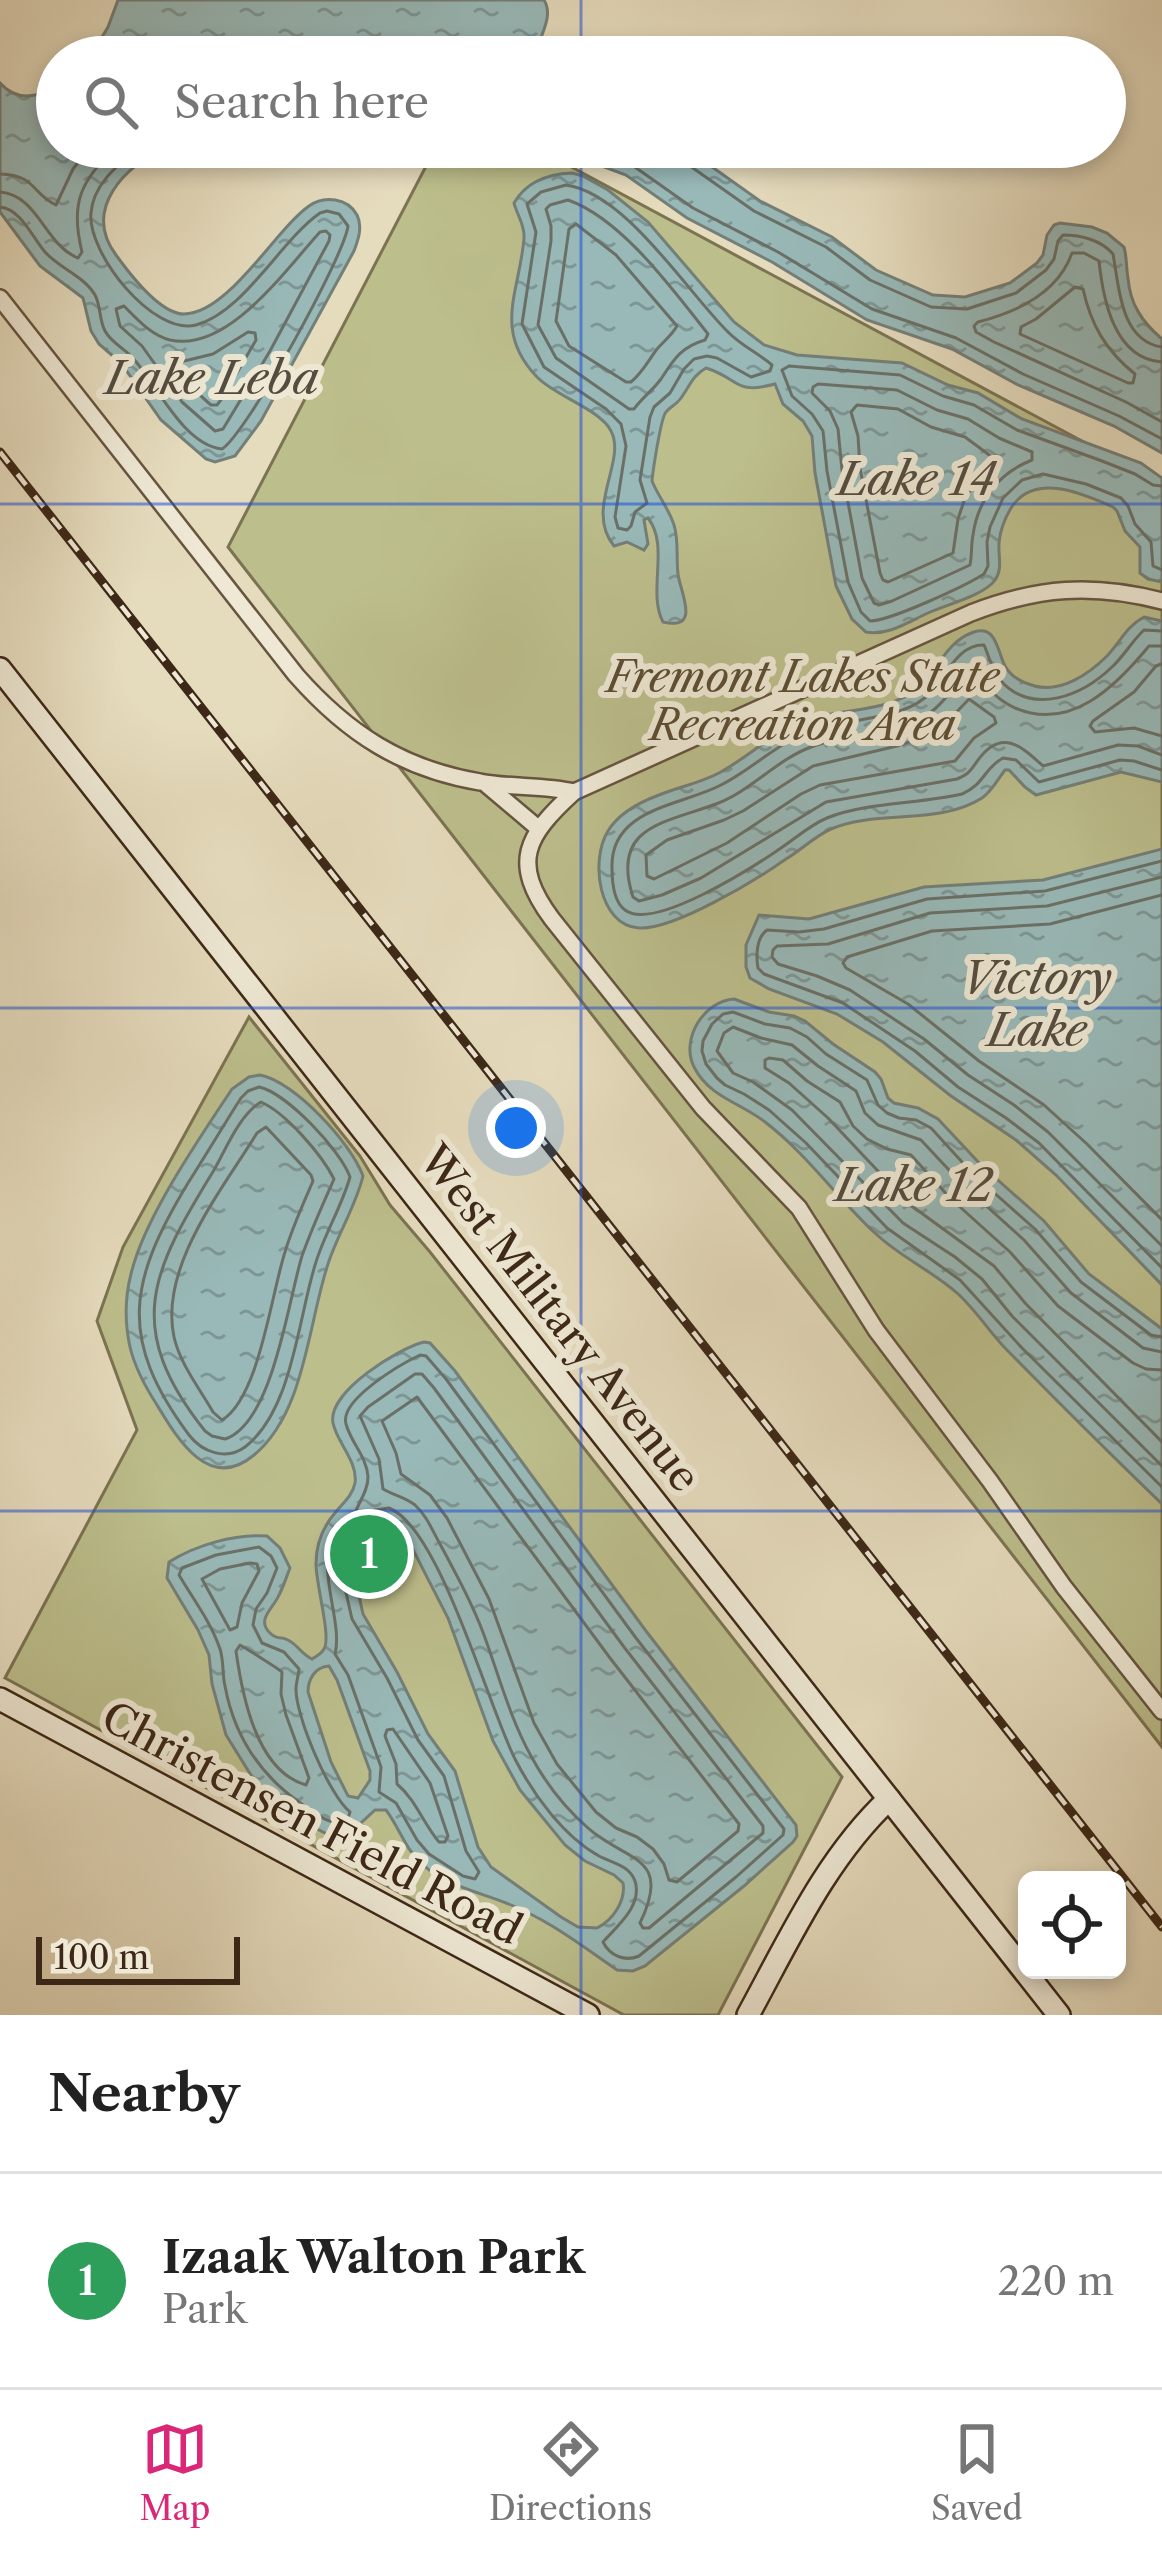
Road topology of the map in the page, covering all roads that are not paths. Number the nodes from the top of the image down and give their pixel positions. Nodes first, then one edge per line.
1 (0, 298) edge
2 (1162, 601) edge
3 (0, 669) edge
4 (485, 784) junction
5 (574, 792) junction
6 (539, 829) junction
7 (0, 1699) edge
8 (1162, 1711) edge
9 (889, 1799) junction
10 (588, 2015) edge
11 (748, 2015) edge
12 (1059, 2015) edge

1 - 4 street
2 - 5 street
3 - 9 main road, West Military Avenue
4 - 5 street
4 - 6 street
5 - 6 street
6 - 8 street
7 - 10 main road, Christensen Field Road
9 - 11 main road
9 - 12 main road, West Military Avenue

